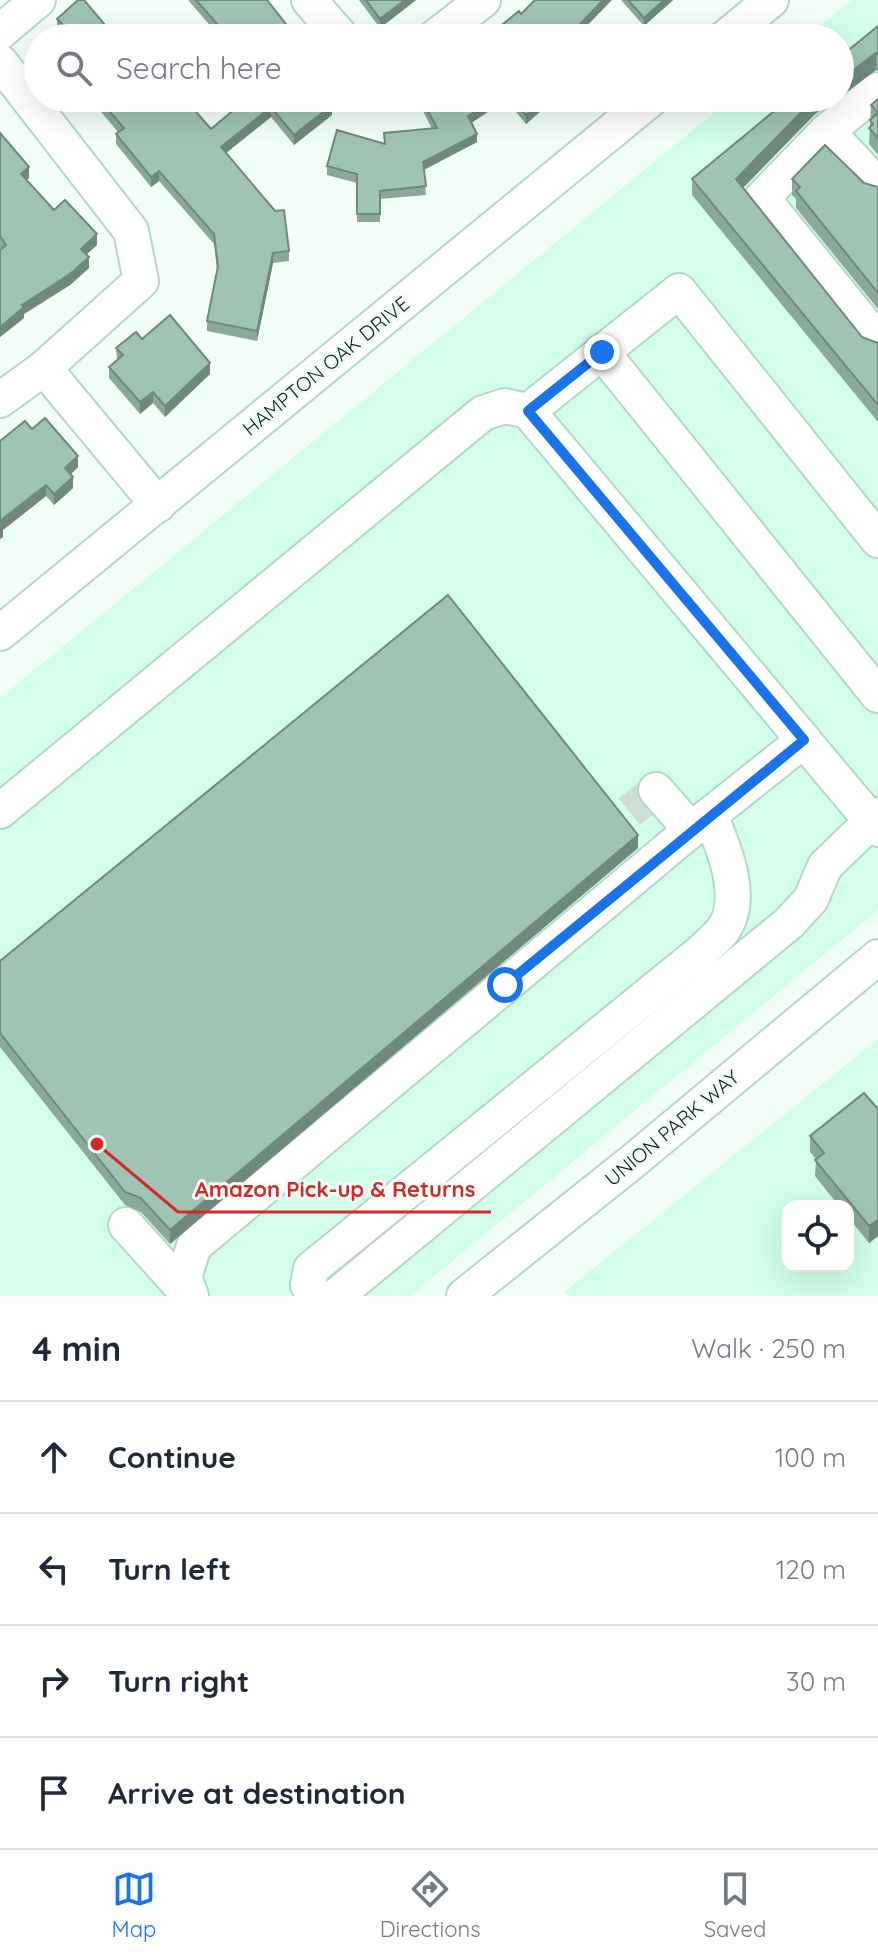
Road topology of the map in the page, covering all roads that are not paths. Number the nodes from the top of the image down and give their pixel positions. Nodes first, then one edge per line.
1 (38, 0) edge
2 (309, 0) edge
3 (483, 0) edge
4 (771, 0) edge
5 (330, 24) edge
6 (452, 24) edge
7 (742, 24) edge
8 (0, 32) edge
9 (0, 62) edge
10 (878, 90) edge
11 (24, 93) edge
12 (854, 109) edge
13 (39, 112) edge
14 (635, 112) edge
15 (851, 112) edge
16 (827, 131) junction
17 (878, 186) edge
18 (878, 341) edge
19 (602, 352) junction
20 (44, 368) junction
21 (0, 400) edge
22 (528, 411) junction
23 (158, 505) junction
24 (878, 540) edge
25 (0, 633) edge
26 (878, 695) edge
27 (804, 740) junction
28 (656, 790) dead end
29 (0, 811) edge
30 (876, 821) edge
31 (700, 822) junction
32 (878, 957) edge
33 (126, 1225) dead end
34 (191, 1296) edge
35 (314, 1296) edge
36 (336, 1296) edge
37 (464, 1296) edge

1 - 8 street
2 - 5 street
3 - 6 street
4 - 7 street
9 - 11 street
10 - 12 street
13 - 20 street
14 - 23 street, HAMPTON OAK DRIVE
15 - 16 street
16 - 17 street
16 - 18 street
19 - 22 street
19 - 24 street
19 - 26 street
20 - 21 street
20 - 23 street
22 - 27 street
22 - 29 street
23 - 25 street, HAMPTON OAK DRIVE
27 - 30 street
27 - 31 street
28 - 31 street
30 - 36 street
31 - 34 street
31 - 35 street
32 - 37 street, UNION PARK WAY
33 - 34 street

